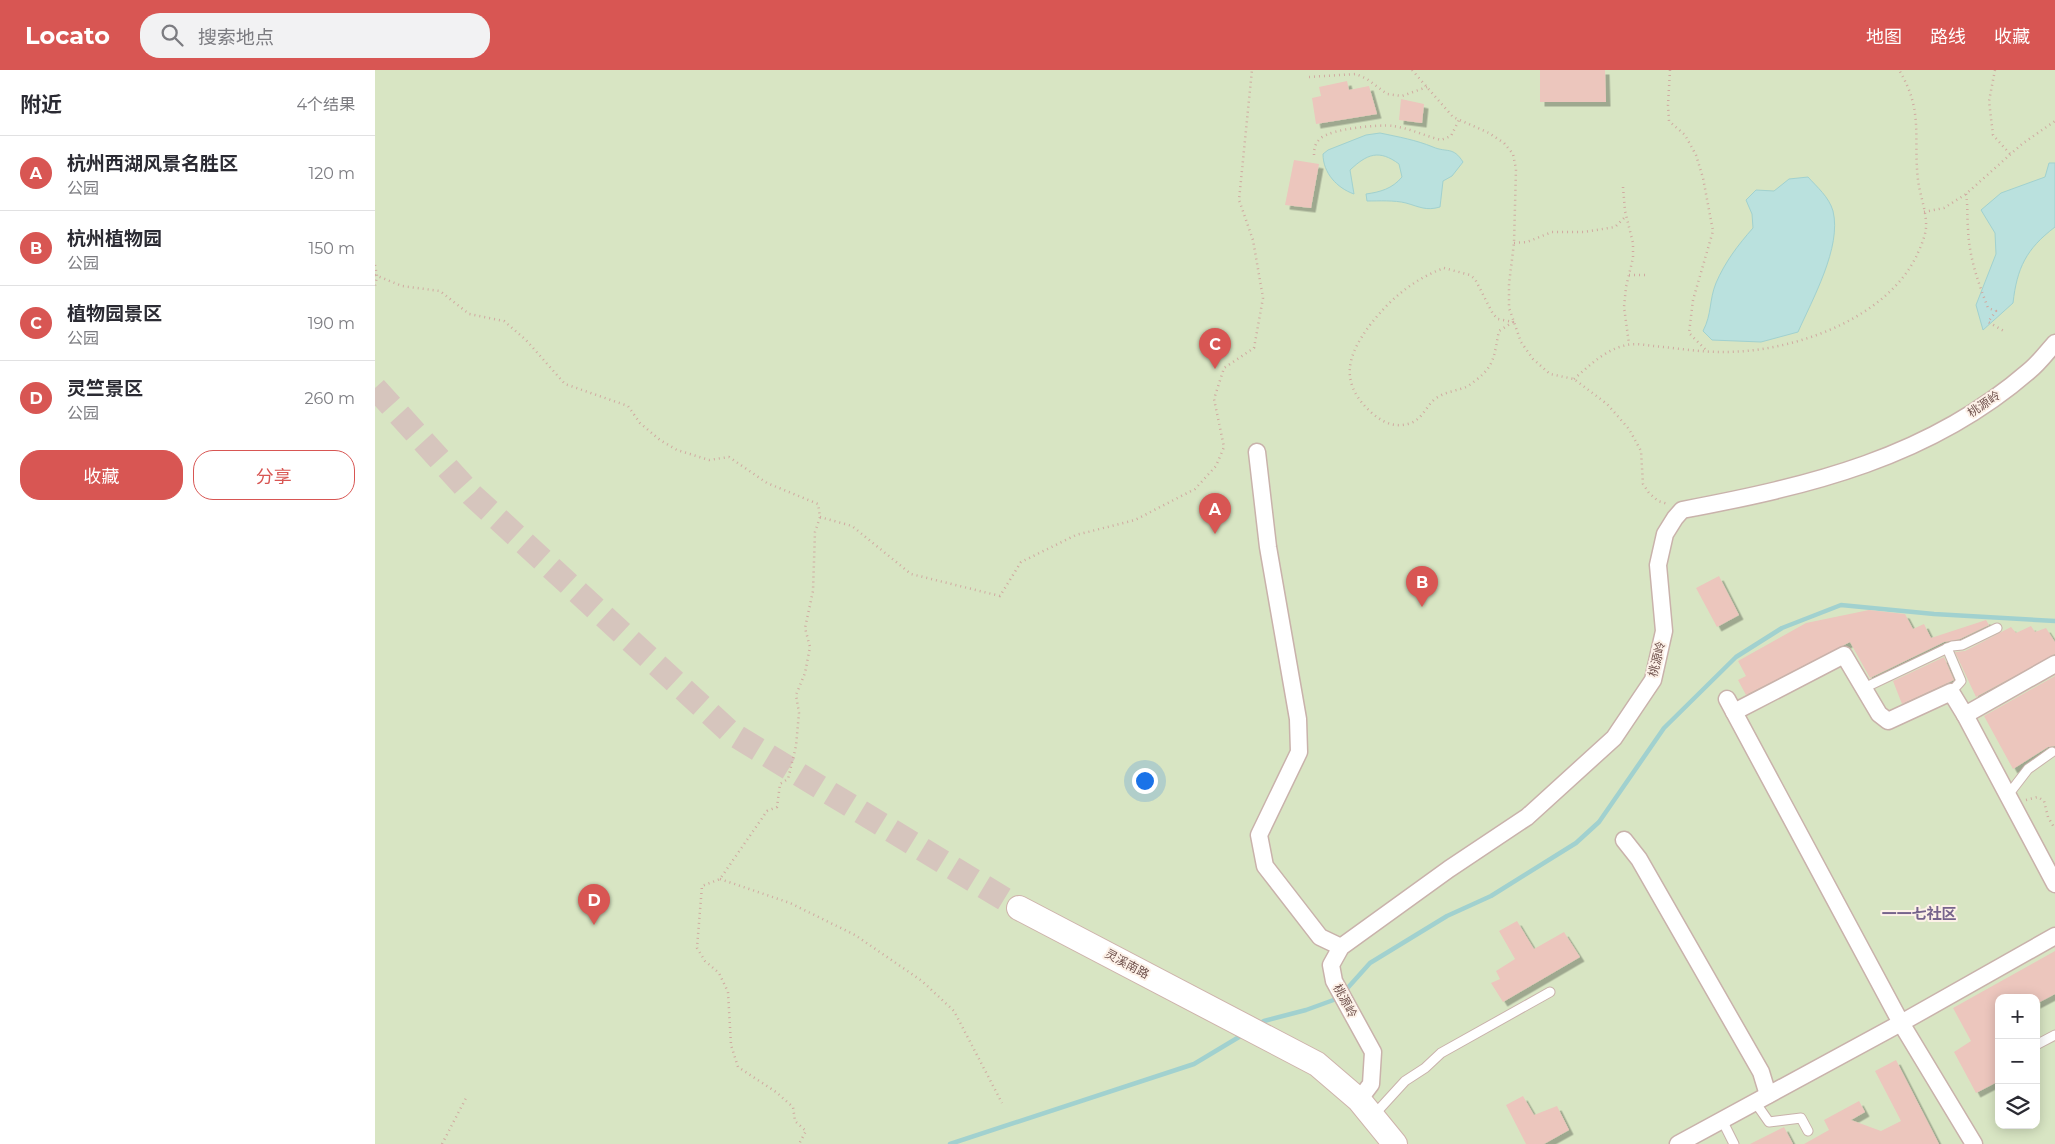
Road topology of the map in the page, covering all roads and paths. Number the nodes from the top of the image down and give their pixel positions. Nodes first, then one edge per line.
1 (1252, 70) edge
2 (1412, 70) edge
3 (1671, 70) edge
4 (1899, 70) edge
5 (1995, 70) edge
6 (1356, 72) edge
7 (1309, 76) dead end
8 (1427, 87) junction
9 (1459, 120) junction
10 (2055, 121) edge
11 (1314, 155) dead end
12 (2011, 155) junction
13 (1623, 187) dead end
14 (1966, 194) junction
15 (1924, 212) junction
16 (1626, 216) junction
17 (1515, 243) junction
18 (375, 265) edge
19 (1629, 275) junction
20 (1646, 275) dead end
21 (376, 276) edge
22 (375, 286) edge
23 (1513, 322) junction
24 (2004, 332) dead end
25 (2055, 343) edge
26 (1629, 344) junction
27 (1708, 352) junction
28 (1574, 379) junction
29 (1257, 452) dead end
30 (1682, 510) junction
31 (820, 517) junction
32 (1997, 628) dead end
33 (1947, 648) junction
34 (2055, 664) edge
35 (1864, 688) junction
36 (1951, 692) junction
37 (1965, 714) junction
38 (2052, 752) dead end
39 (2010, 800) junction
40 (2055, 822) edge
41 (2051, 825) junction
42 (2055, 829) edge
43 (1624, 840) dead end
44 (720, 879) junction
45 (2055, 884) edge
46 (1019, 908) tunnel mouth
47 (2055, 936) edge
48 (1341, 947) junction
49 (1550, 992) dead end
50 (1901, 1022) junction
51 (2055, 1035) edge
52 (2040, 1043) edge
53 (466, 1098) dead end
54 (1761, 1098) junction
55 (1002, 1102) dead end
56 (1366, 1108) junction
57 (1722, 1120) junction
58 (1808, 1131) dead end
59 (442, 1144) edge
60 (799, 1144) edge
61 (1395, 1144) edge
62 (1678, 1144) edge
63 (1734, 1144) edge
64 (1974, 1144) edge

1 - 31 path
2 - 8 path
3 - 27 path
4 - 15 path
5 - 12 path
6 - 7 path
6 - 8 path
8 - 9 path
9 - 11 path
9 - 17 path
10 - 12 path
12 - 14 path
13 - 16 path
14 - 15 path
14 - 24 path
15 - 27 path
16 - 17 path
16 - 19 path
17 - 23 path
18 - 21 path
19 - 20 path
19 - 26 path
21 - 22 path
21 - 31 path
23 - 23 path
23 - 28 path
25 - 30 street, 桃源岭
26 - 27 path
26 - 28 path
28 - 30 path
29 - 48 street
30 - 48 street, 桃源岭
31 - 44 path
32 - 33 lane
33 - 35 lane
33 - 36 lane
34 - 37 street
35 - 36 street
35 - 50 street
36 - 37 street
37 - 39 street
38 - 39 lane
39 - 41 path
39 - 45 street
40 - 41 path
41 - 42 path
43 - 54 street
44 - 55 path
44 - 60 path
46 - 56 main road, 灵溪南路
47 - 50 street
48 - 56 street, 桃源岭
49 - 56 lane
50 - 54 street
50 - 64 street
51 - 52 lane
53 - 59 path
54 - 57 street
54 - 58 lane
56 - 61 main road
57 - 62 street
57 - 63 lane

